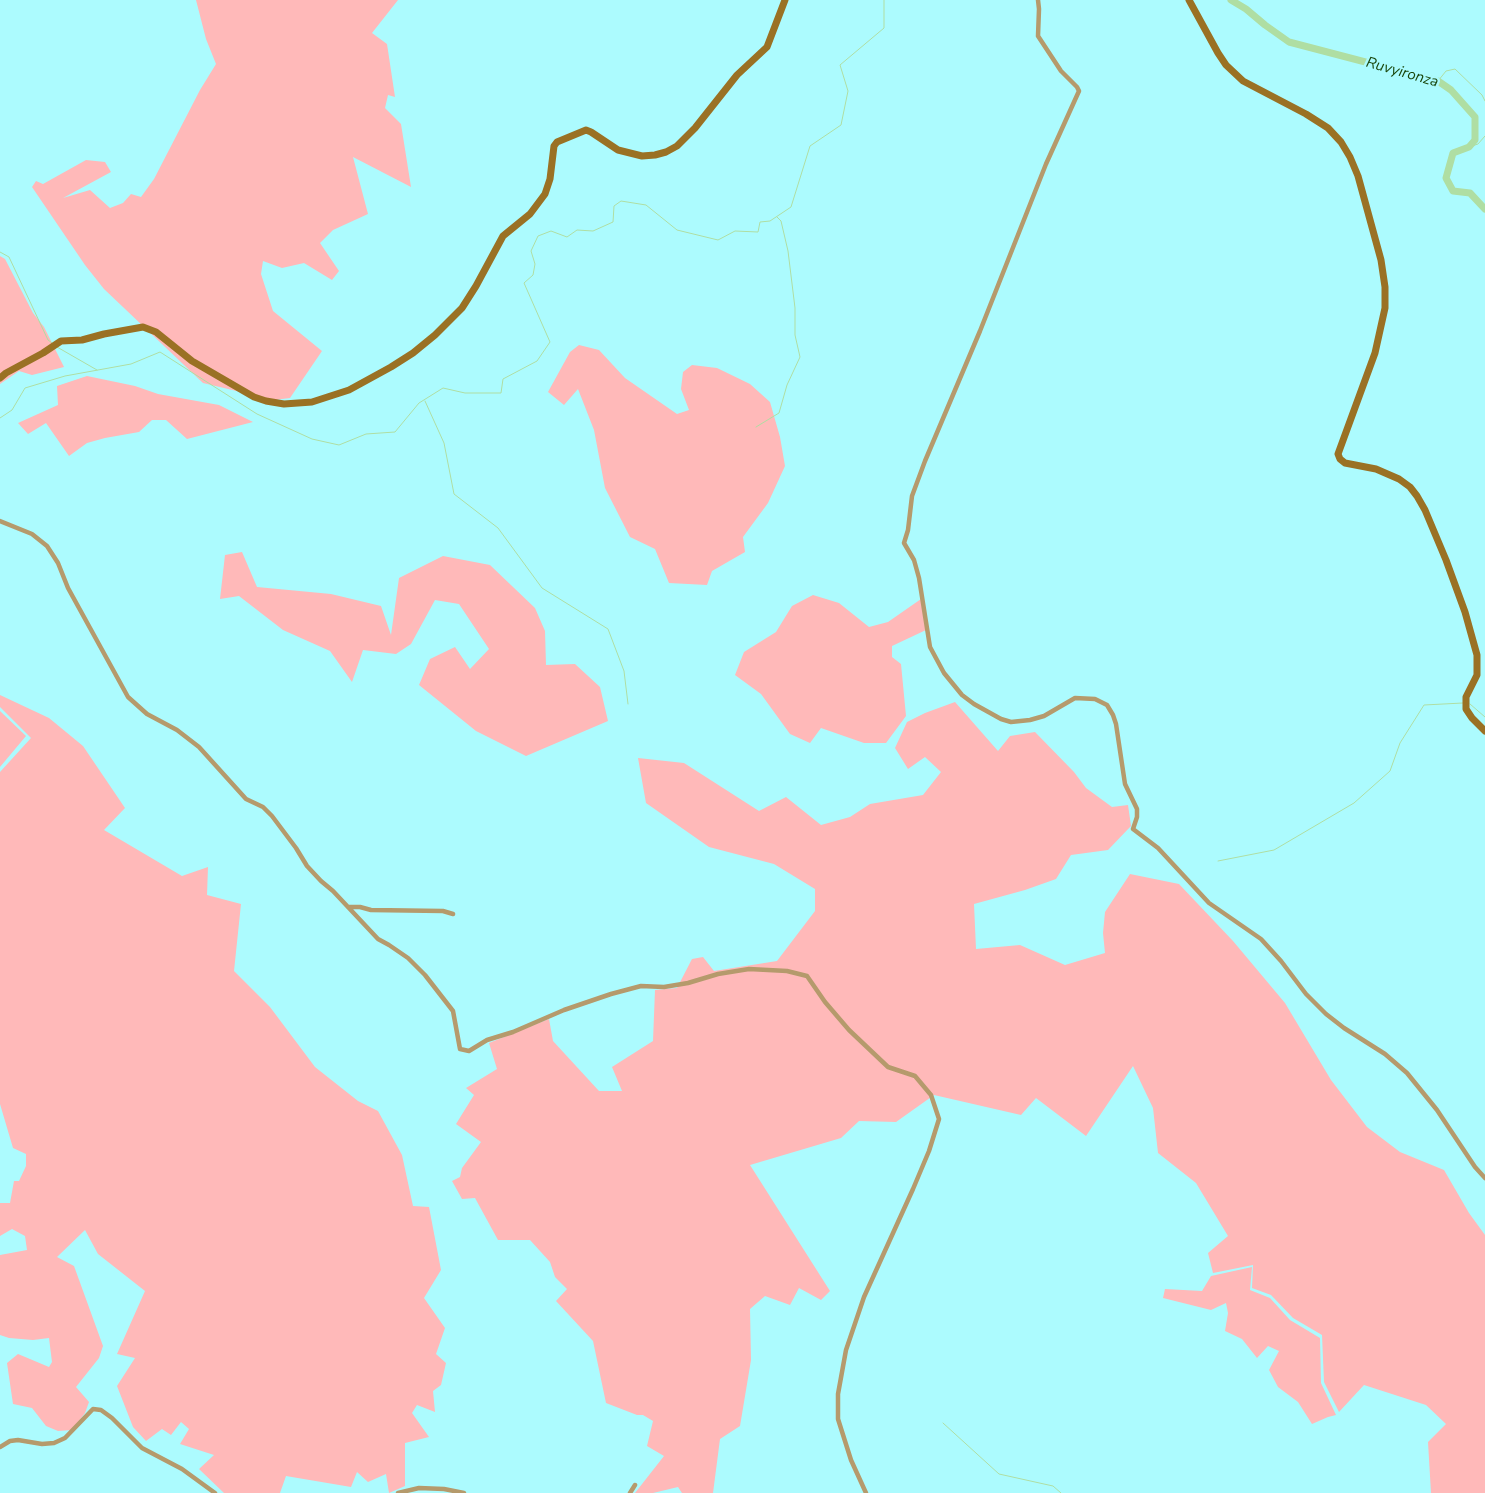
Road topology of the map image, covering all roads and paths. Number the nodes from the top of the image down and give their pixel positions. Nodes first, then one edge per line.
1 (784, 0) edge
2 (1038, 0) edge
3 (1189, 0) edge
4 (0, 378) edge
5 (0, 521) edge
6 (1485, 731) edge
7 (348, 907) junction
8 (453, 914) dead end
9 (1485, 1178) edge
10 (0, 1447) edge
11 (635, 1486) dead end
12 (215, 1493) edge
13 (398, 1493) edge
14 (464, 1493) edge
15 (630, 1493) edge
16 (866, 1493) edge

1 - 4 street
2 - 9 street
3 - 6 street
5 - 7 street
7 - 8 street
7 - 16 street
10 - 12 street
11 - 15 street
13 - 14 street

